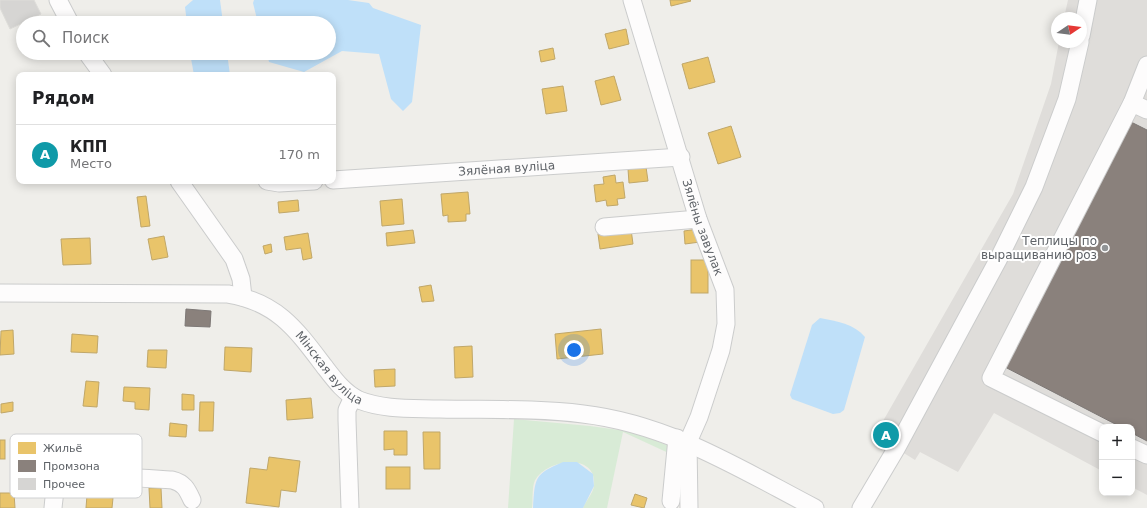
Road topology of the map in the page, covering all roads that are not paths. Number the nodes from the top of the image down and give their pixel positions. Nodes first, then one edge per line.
1 (58, 0) edge
2 (1088, 0) edge
3 (634, 6) edge
4 (1086, 12) edge
5 (66, 16) edge
6 (1079, 48) edge
7 (92, 60) edge
8 (1147, 65) edge
9 (101, 72) edge
10 (1140, 106) edge
11 (681, 157) junction
12 (336, 180) edge
13 (186, 184) edge
14 (698, 219) junction
15 (604, 227) dead end
16 (0, 293) edge
17 (243, 297) junction
18 (353, 397) junction
19 (1099, 432) edge
20 (677, 438) junction
21 (1135, 449) edge
22 (1147, 455) edge
23 (142, 479) edge
24 (55, 498) edge
25 (192, 500) dead end
26 (670, 501) dead end
27 (53, 508) edge
28 (350, 508) edge
29 (689, 508) edge
30 (815, 508) edge
31 (861, 508) edge

1 - 5 street
2 - 4 street
3 - 11 street, Зялёны завулак
6 - 31 street
7 - 9 street
8 - 10 street
10 - 19 street
11 - 12 street, Зялёная вуліца
11 - 14 street, Зялёны завулак
13 - 17 street
14 - 15 street
14 - 20 street, Зялёны завулак
16 - 17 street, Мінская вуліца
17 - 18 street, Мінская вуліца
18 - 20 street, Мінская вуліца
18 - 28 street
20 - 26 street
20 - 29 street
20 - 30 street, Мінская вуліца
21 - 22 street
23 - 25 street
24 - 27 street

